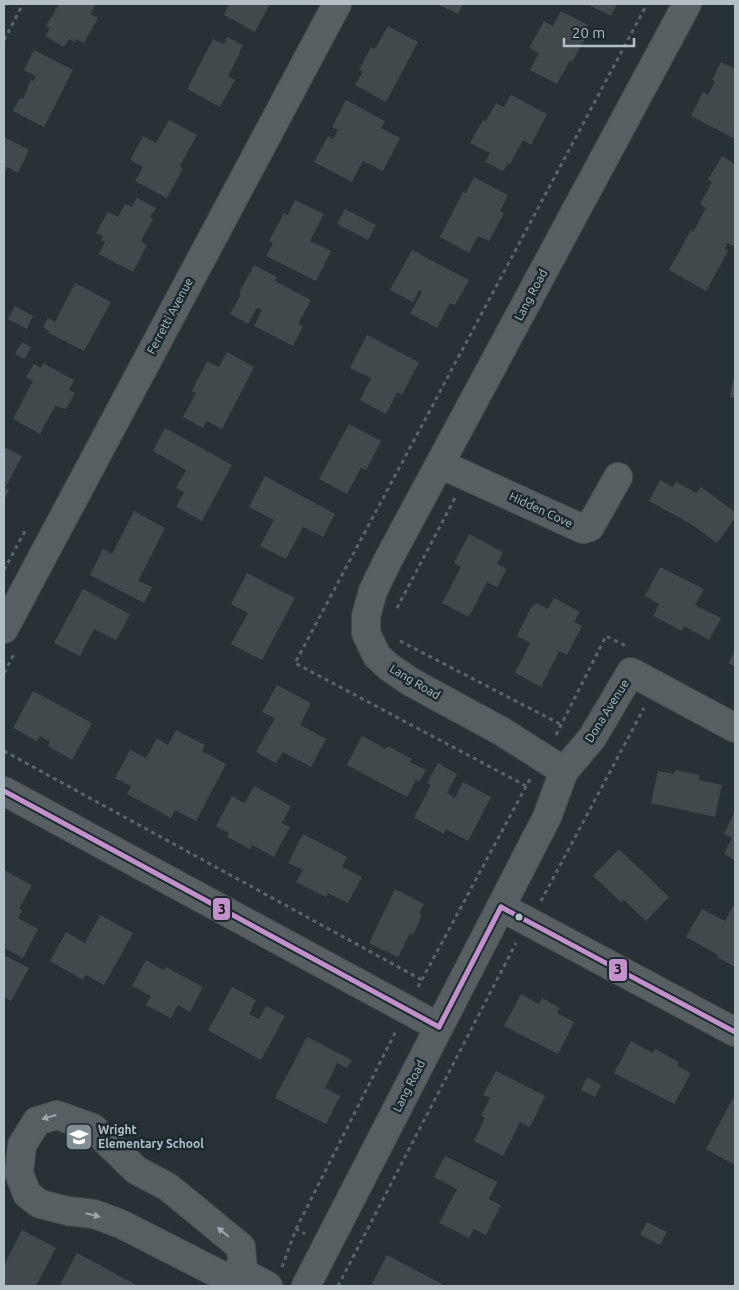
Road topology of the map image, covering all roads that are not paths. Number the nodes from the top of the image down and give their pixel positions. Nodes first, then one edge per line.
1 (337, 4) edge
2 (688, 4) edge
3 (440, 464) junction
4 (618, 477) dead end
5 (4, 629) edge
6 (735, 728) edge
7 (564, 771) junction
8 (4, 791) edge
9 (501, 907) junction
10 (439, 1027) junction
11 (735, 1032) edge
12 (243, 1272) junction
13 (268, 1286) edge
14 (306, 1286) edge

1 - 5 street, Ferretti Avenue
2 - 3 street, Lang Road
3 - 4 street, Hidden Cove
3 - 7 street, Lang Road
6 - 7 street, Dona Avenue
7 - 9 street, Lang Road
8 - 10 street
9 - 10 street, Lang Road
9 - 11 street
10 - 14 street, Lang Road
12 -> 12 street
12 - 13 street

